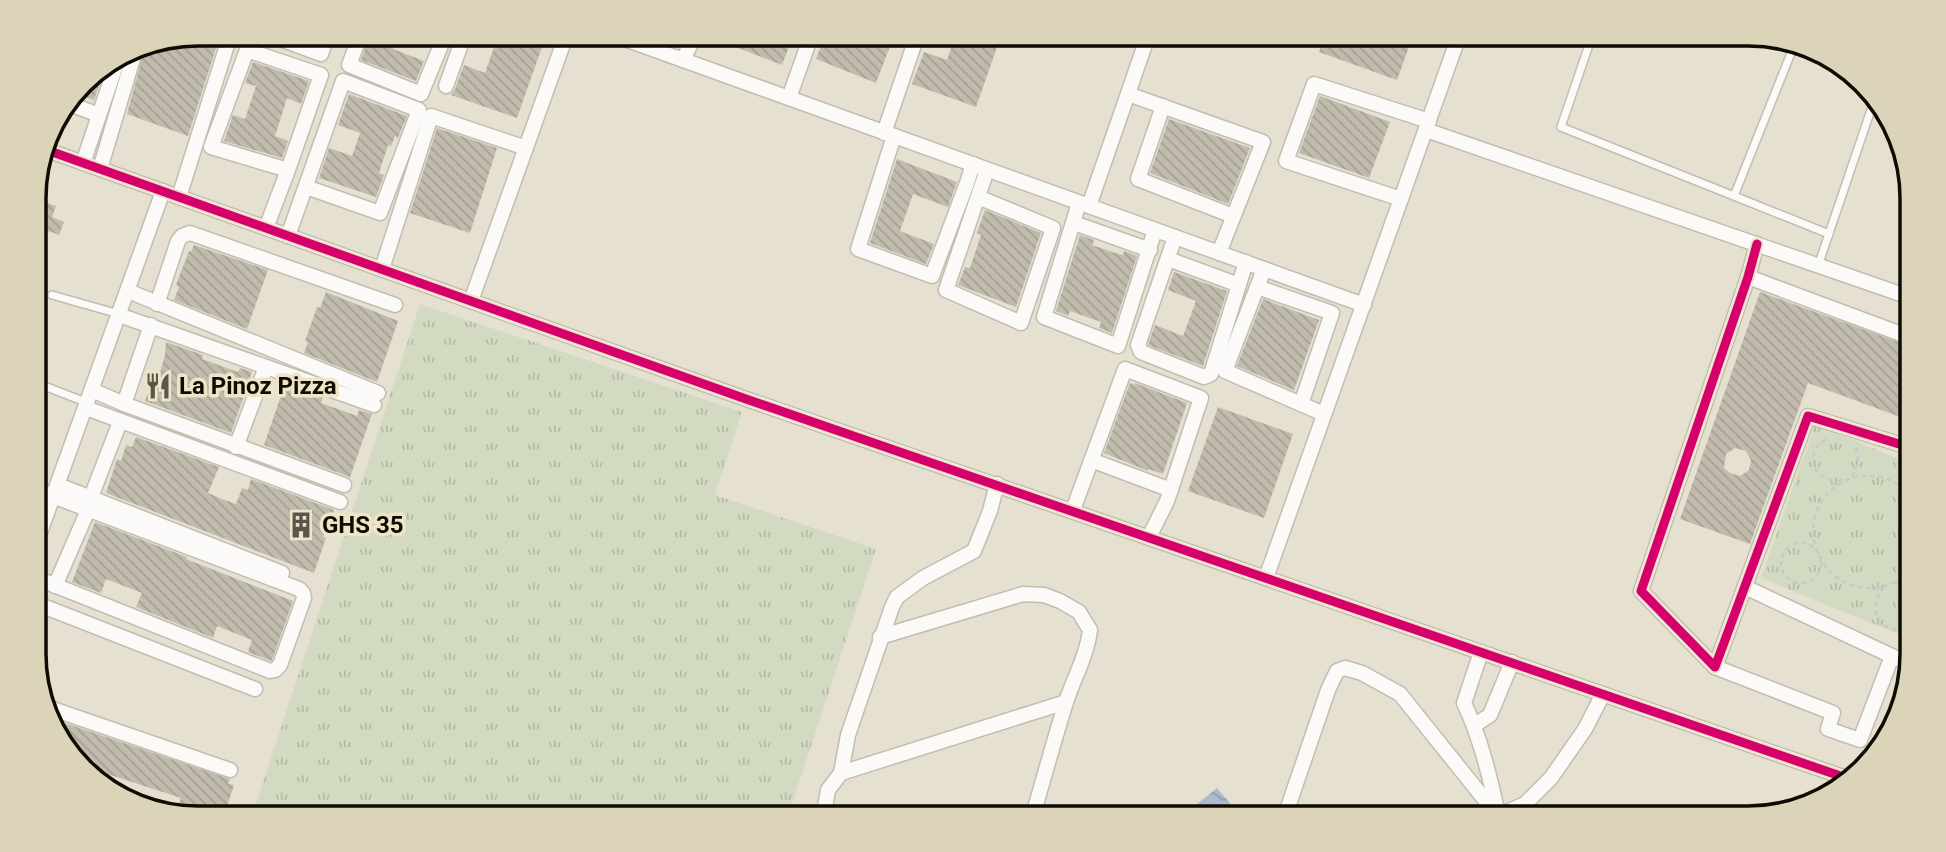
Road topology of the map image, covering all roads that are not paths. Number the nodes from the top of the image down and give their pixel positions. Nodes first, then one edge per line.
1 (227, 46) edge
2 (299, 46) edge
3 (324, 46) edge
4 (356, 46) edge
5 (441, 46) edge
6 (460, 46) edge
7 (562, 46) edge
8 (644, 46) edge
9 (690, 46) edge
10 (807, 46) edge
11 (914, 46) edge
12 (1145, 46) edge
13 (1455, 46) edge
14 (1588, 46) edge
15 (1792, 52) edge
16 (683, 60) junction
17 (132, 61) edge
18 (113, 72) edge
19 (446, 86) dead end
20 (1128, 94) junction
21 (789, 98) junction
22 (76, 106) edge
23 (1163, 106) junction
24 (1871, 108) edge
25 (99, 115) junction
26 (1427, 126) junction
27 (889, 134) junction
28 (526, 148) junction
29 (53, 152) edge
30 (83, 163) junction
31 (972, 164) junction
32 (100, 169) junction
33 (288, 170) junction
34 (987, 170) junction
35 (306, 187) junction
36 (163, 191) junction
37 (1734, 196) junction
38 (179, 197) junction
39 (978, 197) junction
40 (1401, 199) junction
41 (1084, 204) junction
42 (1233, 216) junction
43 (1074, 223) junction
44 (266, 228) junction
45 (1155, 230) junction
46 (1829, 234) junction
47 (288, 236) junction
48 (1175, 237) junction
49 (1757, 244) junction
50 (1150, 250) junction
51 (1219, 253) junction
52 (1168, 259) junction
53 (1246, 262) junction
54 (1818, 266) junction
55 (382, 269) junction
56 (1264, 269) junction
57 (1748, 277) junction
58 (1239, 285) junction
59 (1257, 287) junction
60 (128, 292) junction
61 (1900, 294) edge
62 (52, 295) dead end
63 (471, 301) junction
64 (157, 304) junction
65 (395, 305) dead end
66 (1364, 305) junction
67 (119, 315) junction
68 (151, 325) junction
69 (1900, 334) edge
70 (266, 367) junction
71 (46, 386) edge
72 (89, 400) junction
73 (124, 404) junction
74 (1301, 404) junction
75 (1325, 414) junction
76 (120, 422) junction
77 (1900, 444) edge
78 (236, 447) junction
79 (1091, 460) junction
80 (997, 484) junction
81 (344, 485) dead end
82 (46, 490) edge
83 (1171, 490) junction
84 (56, 491) junction
85 (340, 502) dead end
86 (89, 503) junction
87 (1073, 510) junction
88 (46, 517) edge
89 (1149, 537) junction
90 (1266, 578) junction
91 (46, 582) edge
92 (306, 582) dead end
93 (55, 586) junction
94 (1745, 587) junction
95 (46, 608) edge
96 (880, 637) junction
97 (1481, 652) junction
98 (1892, 656) junction
99 (1900, 660) edge
100 (1511, 662) junction
101 (1715, 667) junction
102 (255, 689) dead end
103 (1603, 694) junction
104 (1066, 702) junction
105 (56, 710) edge
106 (1475, 726) junction
107 (230, 770) dead end
108 (841, 773) junction
109 (1840, 776) edge
110 (825, 806) edge
111 (1036, 806) edge
112 (1288, 806) edge
113 (1489, 806) edge
114 (1496, 806) edge
115 (1520, 806) edge

1 - 38 street
2 - 3 street
4 - 5 street
6 - 19 street
7 - 28 street
8 - 16 street
9 - 16 street
10 - 21 street
11 - 27 street
12 - 20 street
13 - 26 street
14 - 37 lane
15 - 37 lane
16 - 21 street
17 - 32 street
18 - 25 street
20 - 23 street
20 - 41 street
21 - 27 street
22 - 25 street
23 - 42 street
23 - 42 street
24 - 46 lane
25 - 30 street
26 - 40 street
26 - 40 street
26 - 49 street
27 - 31 street
27 - 31 street
28 - 55 street
28 - 63 street
29 - 30 street
30 - 32 street
31 - 34 street
32 - 36 street
33 - 33 street
33 - 44 street
34 - 39 street
34 - 41 street
35 - 35 street
35 - 47 street
36 - 38 street
36 - 60 street
37 - 46 lane
38 - 44 street
39 - 39 street
40 - 66 street
41 - 43 street
41 - 45 street
42 - 51 street
43 - 50 street
43 - 50 street
44 - 47 street
45 - 48 street
45 - 50 street
46 - 54 lane
47 - 55 street
48 - 51 street
48 - 52 street
49 - 54 street
49 - 57 street
51 - 53 street
52 - 58 street
52 - 58 street
53 - 56 street
53 - 58 street
54 - 61 street
55 - 63 street
56 - 59 street
56 - 66 street
57 - 69 street
57 - 101 street
59 - 74 street
59 - 74 street
60 - 64 street
60 - 67 street
62 - 67 lane
63 - 80 street
64 - 65 street
64 - 70 street
66 - 75 street
67 - 68 street
67 - 72 street
68 - 70 street
68 - 73 street
70 - 78 street
71 - 72 lane
72 - 73 street
72 - 76 street
72 - 84 street
73 - 78 street
74 - 75 street
75 - 90 street
76 - 85 street
76 - 86 street
77 - 94 street
78 - 81 street
79 - 83 street
79 - 83 street
79 - 87 street
80 - 87 street
80 - 96 street
82 - 84 street
83 - 89 street
84 - 86 street
84 - 88 street
86 - 92 street
86 - 93 street
86 - 93 street
87 - 89 street
89 - 90 street
90 - 97 street
91 - 93 street
94 - 98 street
94 - 101 street
95 - 102 street
96 - 104 street
96 - 108 street
97 - 100 street
97 - 106 street
98 - 99 street
98 - 101 street
100 - 103 street
100 - 106 street
103 - 109 street
103 - 115 street
104 - 108 street
104 - 111 street
105 - 107 street
106 - 114 street
108 - 110 street
112 - 113 street

